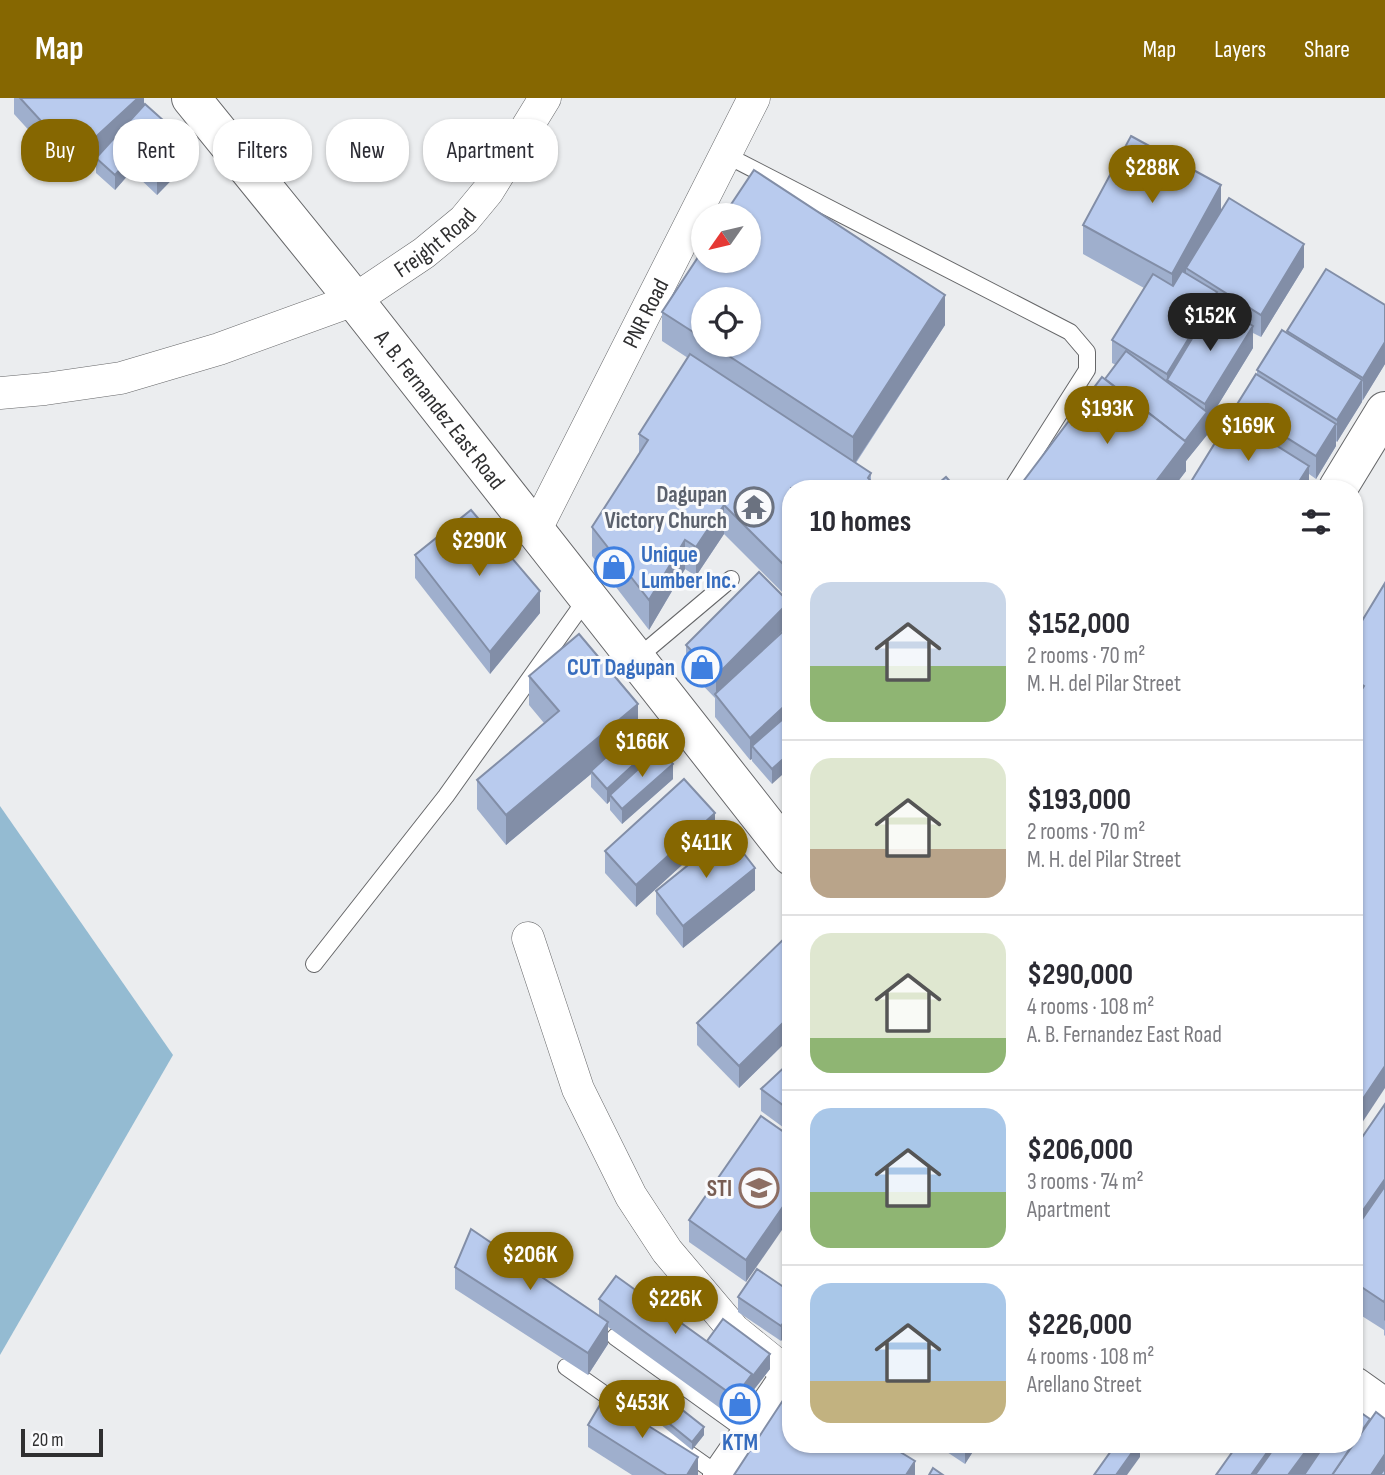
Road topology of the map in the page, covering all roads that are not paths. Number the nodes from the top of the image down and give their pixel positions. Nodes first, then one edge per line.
1 (191, 98) edge
2 (545, 98) edge
3 (754, 98) edge
4 (724, 154) junction
5 (354, 300) junction
6 (0, 393) edge
7 (1385, 411) edge
8 (1017, 480) edge
9 (1343, 480) edge
10 (536, 529) junction
11 (731, 579) dead end
12 (589, 596) junction
13 (636, 659) junction
14 (782, 845) edge
15 (528, 937) dead end
16 (314, 964) dead end
17 (615, 1337) dead end
18 (566, 1367) dead end
19 (782, 1369) edge
20 (782, 1389) edge
21 (1363, 1392) edge
22 (1385, 1408) edge
23 (614, 1420) edge
24 (750, 1434) junction
25 (702, 1475) edge
26 (721, 1475) edge

1 - 5 main road, A. B. Fernandez East Road
2 - 5 street, Freight Road
3 - 4 street, PNR Road
4 - 8 lane
4 - 10 street, PNR Road
5 - 6 street, Freight Road
5 - 10 main road, A. B. Fernandez East Road
7 - 9 main road
10 - 12 main road, A. B. Fernandez East Road
11 - 13 lane
12 - 13 main road, A. B. Fernandez East Road
12 - 16 lane
13 - 14 main road, A. B. Fernandez East Road
15 - 19 street
17 - 24 lane
18 - 26 lane
20 - 24 main road
21 - 22 main road
23 - 25 lane
24 - 26 main road

